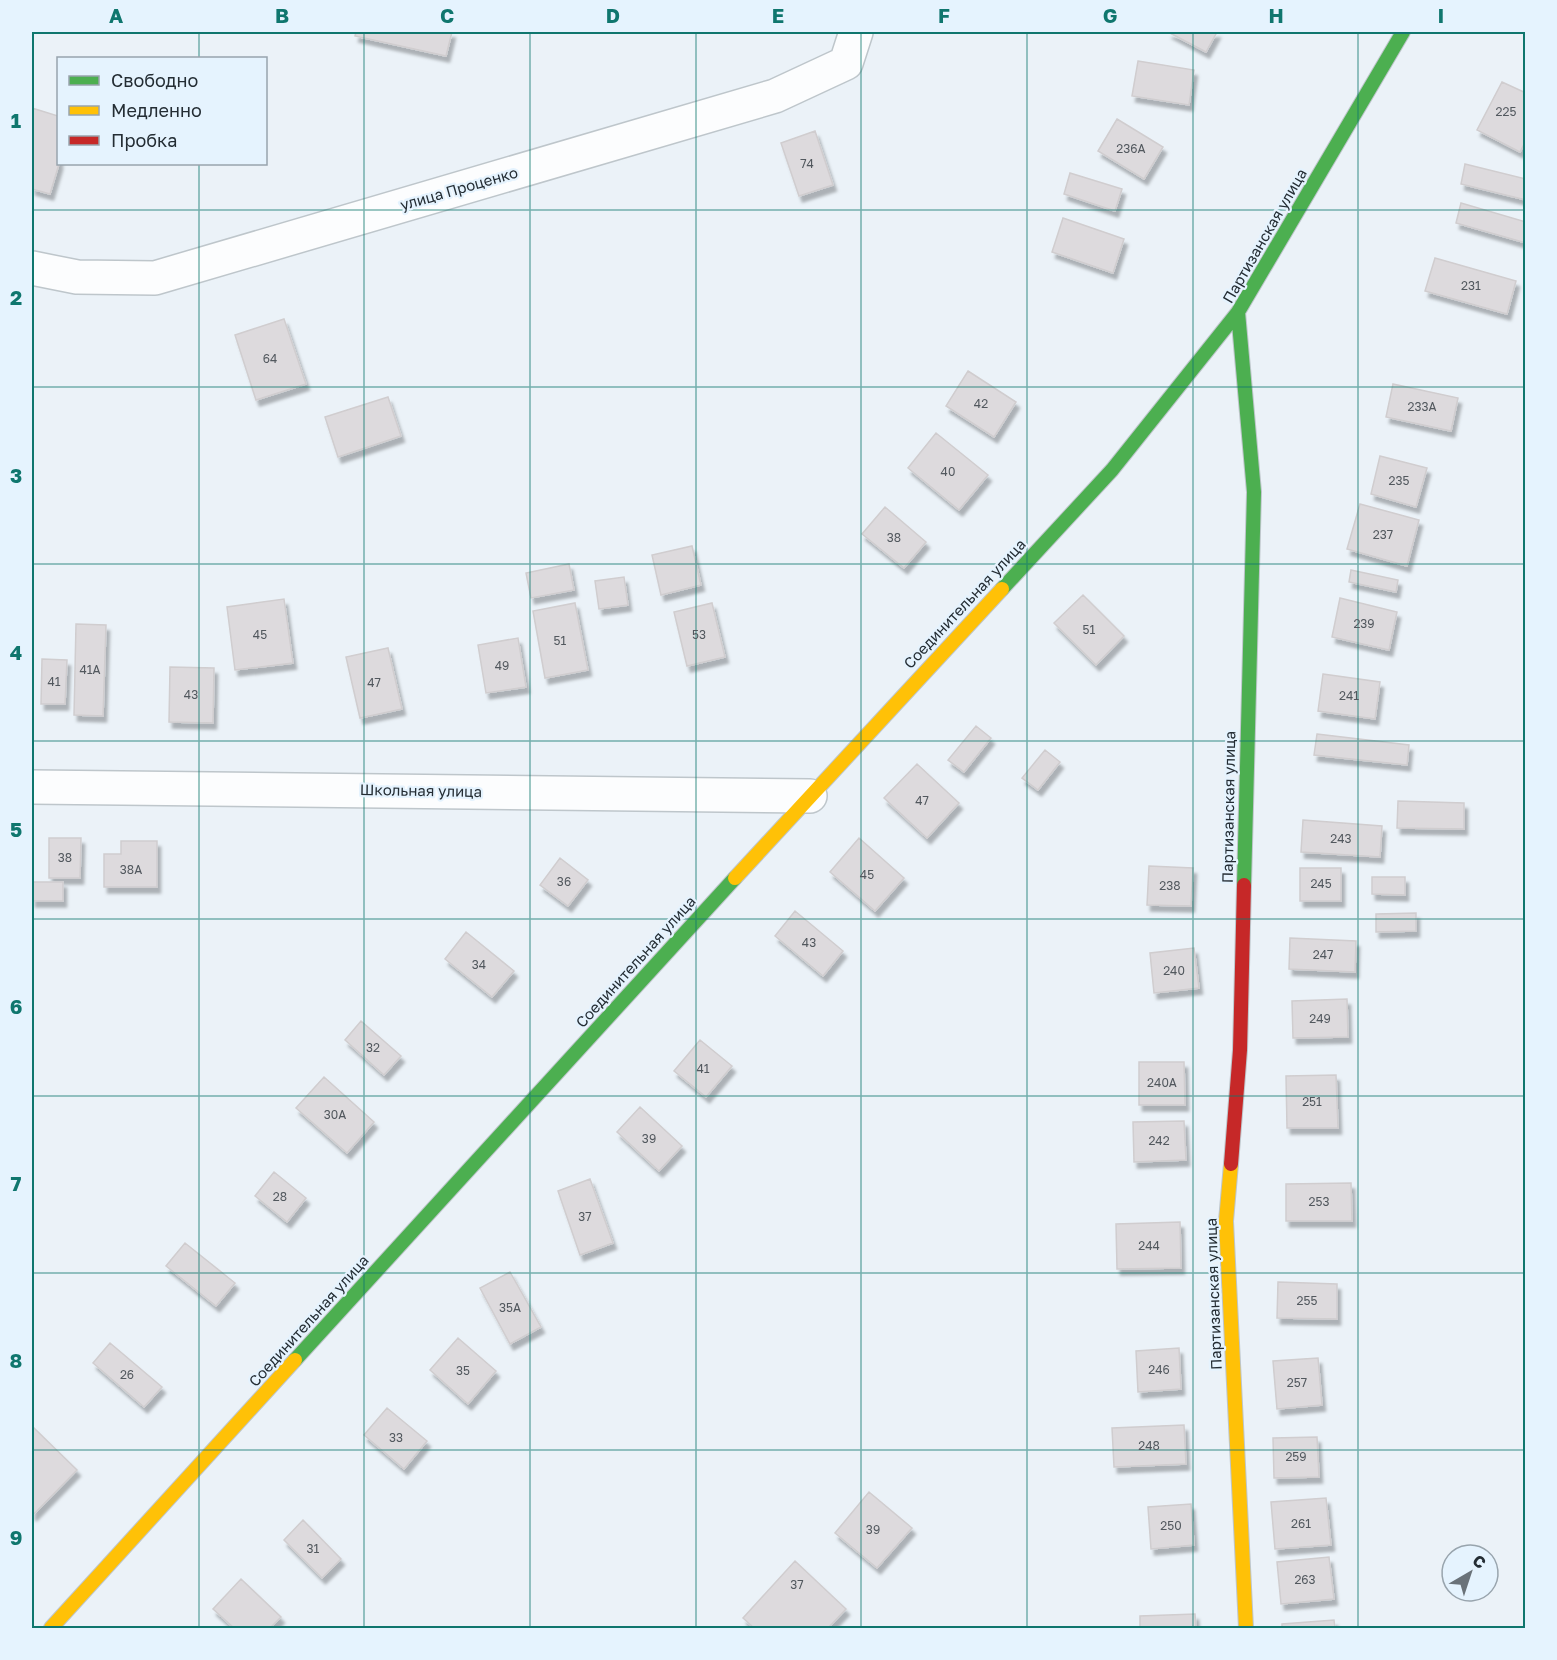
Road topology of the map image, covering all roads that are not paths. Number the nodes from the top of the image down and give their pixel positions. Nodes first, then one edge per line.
1 (856, 32) edge
2 (1403, 32) edge
3 (32, 268) edge
4 (1238, 312) junction
5 (32, 786) edge
6 (810, 796) junction
7 (51, 1629) edge
8 (1246, 1629) edge

1 - 3 street, улица Проценко
2 - 4 street, Партизанская улица
4 - 6 street, Соединительная улица
4 - 8 street, Партизанская улица
5 - 6 street, Школьная улица
6 - 7 street, Соединительная улица

